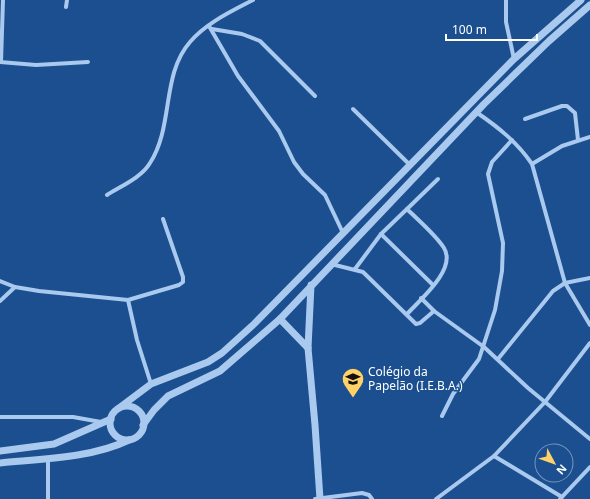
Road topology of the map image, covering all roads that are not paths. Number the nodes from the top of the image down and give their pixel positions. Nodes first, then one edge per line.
1 (3, 0) edge
2 (67, 0) edge
3 (253, 0) edge
4 (506, 0) edge
5 (581, 0) edge
6 (590, 5) edge
7 (66, 7) dead end
8 (210, 27) junction
9 (514, 58) junction
10 (1, 62) edge
11 (88, 62) dead end
12 (315, 96) dead end
13 (352, 109) dead end
14 (476, 112) junction
15 (525, 119) dead end
16 (590, 137) edge
17 (512, 140) junction
18 (578, 140) junction
19 (532, 164) junction
20 (411, 165) junction
21 (438, 179) dead end
22 (107, 195) dead end
23 (407, 209) junction
24 (163, 219) dead end
25 (343, 233) junction
26 (381, 234) junction
27 (331, 264) junction
28 (355, 269) junction
29 (590, 278) edge
30 (0, 281) edge
31 (565, 283) junction
32 (311, 285) junction
33 (433, 285) junction
34 (15, 287) junction
35 (421, 298) junction
36 (128, 300) junction
37 (0, 301) edge
38 (434, 311) junction
39 (407, 314) junction
40 (280, 319) junction
41 (590, 325) edge
42 (590, 343) edge
43 (484, 347) junction
44 (308, 348) junction
45 (498, 359) junction
46 (151, 384) junction
47 (545, 402) junction
48 (119, 408) junction
49 (442, 416) dead end
50 (0, 417) edge
51 (111, 419) junction
52 (102, 422) junction
53 (143, 425) junction
54 (590, 439) edge
55 (130, 440) junction
56 (0, 451) edge
57 (494, 456) junction
58 (48, 458) junction
59 (0, 463) edge
60 (590, 467) edge
61 (561, 498) edge
62 (48, 499) edge
63 (318, 499) edge
64 (372, 499) edge
65 (436, 499) edge

1 - 10 street
2 - 7 street
3 - 8 street
4 - 9 street
5 - 9 street
6 - 14 street
8 - 12 street
8 - 22 street
8 - 25 street
9 - 20 street
10 - 11 street
13 - 20 street
14 - 17 street
14 - 27 street
15 - 18 street
16 - 18 street
17 - 19 street
17 - 43 street
18 - 19 street
19 - 31 street
20 - 25 street
21 - 23 street
23 - 26 street
23 - 33 street
24 - 36 street
25 - 46 street
26 - 28 street
26 - 33 street
27 - 28 street
27 - 32 street
28 - 39 street
29 - 31 street
30 - 34 street
31 - 41 street
31 - 45 street
32 - 40 street
32 - 44 street
33 - 35 street
34 - 36 street
34 - 37 street
35 - 38 street
35 - 39 street
36 - 46 street
38 - 39 street
38 - 43 street
40 - 44 street
40 - 53 street
42 - 47 street
43 - 45 street
43 - 49 street
44 - 63 street
45 - 47 street
46 - 48 street
47 - 54 street
47 - 57 street
48 - 51 street
48 - 53 street
50 - 52 street
51 - 52 street
51 - 55 street
52 - 56 street
53 - 55 street
55 - 58 street
57 - 61 street
57 - 65 street
58 - 59 street
58 - 62 street
60 - 61 street
63 - 64 street

